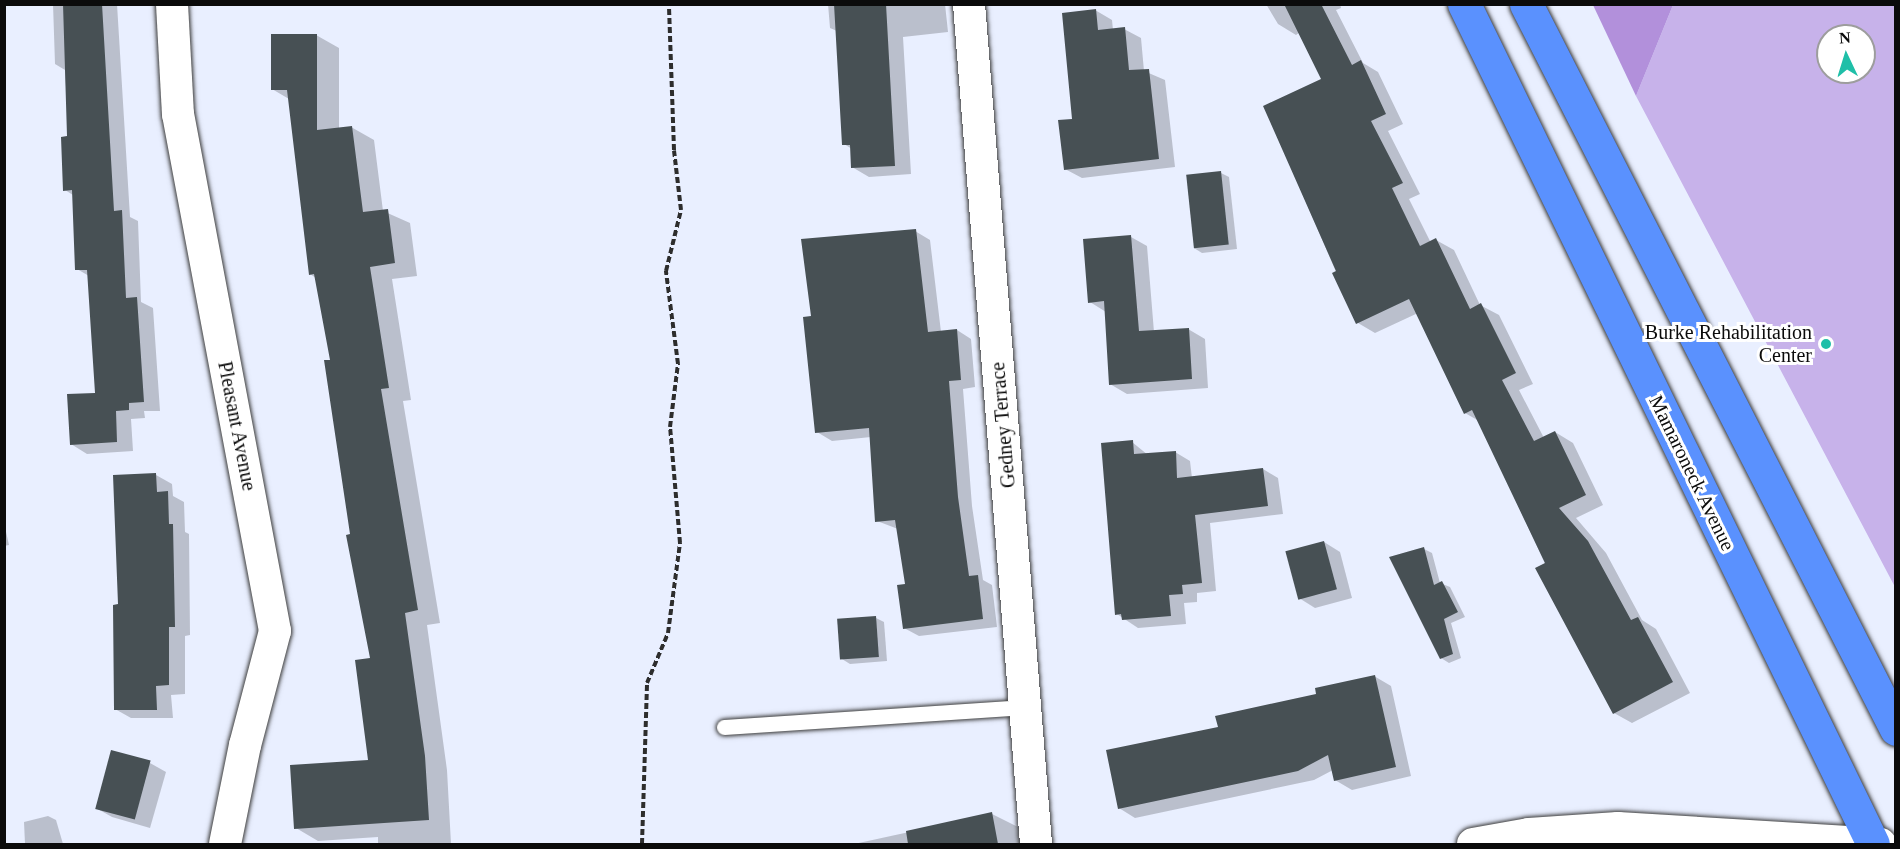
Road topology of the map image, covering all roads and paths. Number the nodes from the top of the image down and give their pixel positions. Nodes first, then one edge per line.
1 (172, 4) edge
2 (669, 4) edge
3 (969, 4) edge
4 (1464, 4) edge
5 (1526, 4) edge
6 (1025, 707) junction
7 (724, 727) dead end
8 (1896, 729) edge
9 (225, 844) edge
10 (642, 844) edge
11 (1036, 844) edge
12 (1473, 844) edge
13 (1876, 844) edge

1 - 9 street, Pleasant Avenue
2 - 10 path
3 - 6 street, Gedney Terrace
4 - 13 main road, Mamaroneck Avenue
5 - 8 main road
6 - 7 lane
6 - 11 street, Gedney Terrace
12 - 13 street

